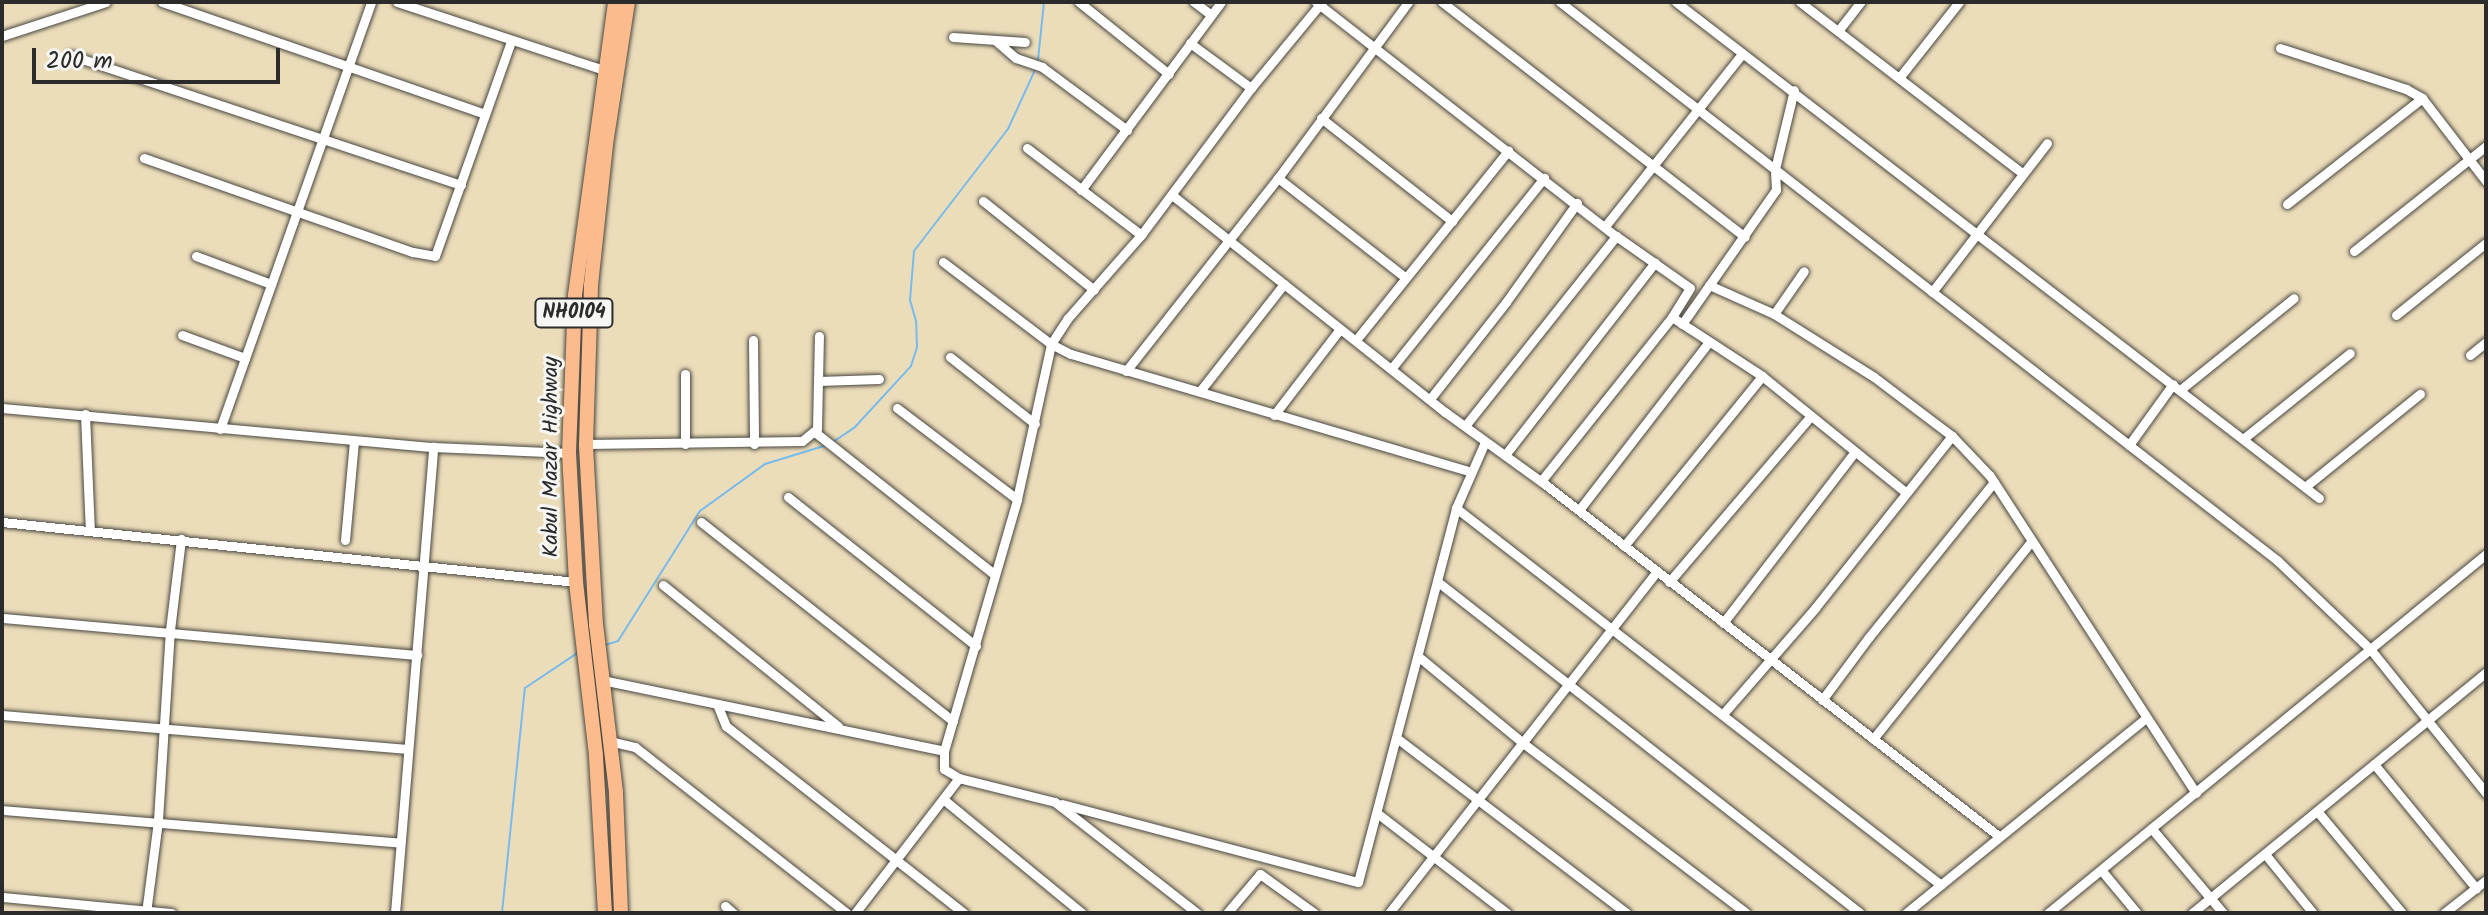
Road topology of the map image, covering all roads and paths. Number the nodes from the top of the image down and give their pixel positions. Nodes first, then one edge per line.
1 (106, 2) edge
2 (162, 2) edge
3 (371, 2) edge
4 (397, 2) edge
5 (1079, 2) edge
6 (1194, 2) edge
7 (1221, 2) edge
8 (1408, 2) edge
9 (1442, 2) edge
10 (1560, 2) edge
11 (1676, 2) edge
12 (1800, 2) edge
13 (1861, 2) edge
14 (1959, 2) edge
15 (1319, 3) edge
16 (621, 8) edge
17 (1211, 15) junction
18 (1838, 31) junction
19 (2, 36) edge
20 (953, 37) dead end
21 (995, 40) junction
22 (511, 41) junction
23 (1025, 42) dead end
24 (1190, 43) junction
25 (1375, 47) junction
26 (2280, 48) dead end
27 (70, 55) dead end
28 (1741, 55) junction
29 (348, 67) junction
30 (604, 70) junction
31 (1169, 74) junction
32 (1899, 78) junction
33 (1251, 88) junction
34 (1794, 90) junction
35 (2422, 98) junction
36 (1699, 111) junction
37 (485, 114) junction
38 (1321, 118) junction
39 (1127, 130) junction
40 (320, 140) junction
41 (2047, 143) dead end
42 (2486, 146) edge
43 (1027, 148) dead end
44 (1508, 151) junction
45 (144, 158) dead end
46 (2469, 160) junction
47 (1652, 169) junction
48 (1775, 169) junction
49 (2021, 172) junction
50 (1278, 178) junction
51 (1544, 178) junction
52 (2486, 181) edge
53 (461, 185) junction
54 (1081, 190) junction
55 (1172, 195) junction
56 (983, 201) dead end
57 (1577, 203) junction
58 (2287, 204) dead end
59 (296, 212) junction
60 (592, 212) junction
61 (1452, 221) junction
62 (1606, 225) junction
63 (1977, 232) junction
64 (1141, 235) junction
65 (1616, 236) junction
66 (1745, 237) junction
67 (1227, 240) junction
68 (2486, 243) edge
69 (2354, 251) dead end
70 (196, 256) dead end
71 (943, 262) dead end
72 (1655, 262) junction
73 (1804, 271) dead end
74 (1406, 278) junction
75 (271, 284) junction
76 (1284, 284) junction
77 (1709, 285) junction
78 (1094, 290) junction
79 (1932, 292) junction
80 (2294, 298) dead end
81 (1774, 314) junction
82 (2396, 315) dead end
83 (1672, 317) junction
84 (1682, 324) junction
85 (1340, 329) junction
86 (182, 335) dead end
87 (819, 336) dead end
88 (753, 340) dead end
89 (1356, 340) junction
90 (1709, 342) junction
91 (2486, 342) edge
92 (1051, 344) junction
93 (2350, 353) dead end
94 (2470, 355) dead end
95 (950, 357) dead end
96 (245, 358) junction
97 (1391, 369) junction
98 (1126, 371) junction
99 (685, 374) dead end
100 (1762, 376) junction
101 (879, 379) dead end
102 (818, 381) junction
103 (2176, 387) junction
104 (1200, 391) junction
105 (2420, 394) dead end
106 (1430, 399) junction
107 (2, 408) edge
108 (897, 408) dead end
109 (85, 414) junction
110 (1274, 415) junction
111 (1810, 417) junction
112 (1035, 424) junction
113 (1465, 426) junction
114 (220, 429) junction
115 (818, 435) junction
116 (1952, 436) junction
117 (2243, 439) junction
118 (354, 441) junction
119 (1485, 442) junction
120 (586, 444) junction
121 (685, 444) junction
122 (754, 444) junction
123 (2129, 445) junction
124 (433, 447) junction
125 (1853, 454) junction
126 (1505, 455) junction
127 (569, 460) junction
128 (586, 466) junction
129 (1471, 472) junction
130 (1541, 481) junction
131 (1994, 482) junction
132 (2305, 487) junction
133 (1905, 492) junction
134 (788, 497) dead end
135 (2319, 498) dead end
136 (1017, 499) junction
137 (1456, 508) junction
138 (1579, 510) junction
139 (2, 522) edge
140 (701, 522) dead end
141 (90, 531) junction
142 (181, 539) junction
143 (345, 540) dead end
144 (2031, 542) junction
145 (1624, 546) junction
146 (2486, 554) edge
147 (426, 565) junction
148 (591, 570) junction
149 (1656, 572) junction
150 (995, 575) junction
151 (575, 576) junction
152 (1438, 582) junction
153 (1669, 582) junction
154 (663, 585) dead end
155 (2, 618) edge
156 (1723, 623) junction
157 (588, 625) junction
158 (1613, 629) junction
159 (170, 630) junction
160 (976, 646) junction
161 (2371, 650) junction
162 (417, 655) junction
163 (1419, 657) junction
164 (592, 659) junction
165 (1768, 659) junction
166 (2485, 675) edge
167 (602, 680) junction
168 (1568, 685) junction
169 (1822, 700) junction
170 (717, 704) junction
171 (1723, 714) junction
172 (2, 715) edge
173 (2146, 718) junction
174 (953, 721) junction
175 (2427, 721) junction
176 (839, 727) junction
177 (163, 729) junction
178 (1398, 739) junction
179 (1873, 739) junction
180 (609, 741) junction
181 (1523, 743) junction
182 (408, 749) junction
183 (944, 751) junction
184 (2374, 764) junction
185 (959, 778) junction
186 (2196, 793) junction
187 (2486, 793) edge
188 (1476, 798) junction
189 (943, 799) junction
190 (1055, 802) junction
191 (2, 810) edge
192 (2317, 811) junction
193 (1377, 813) junction
194 (158, 820) junction
195 (2152, 829) junction
196 (2000, 837) junction
197 (400, 843) junction
198 (2265, 854) junction
199 (1434, 857) junction
200 (897, 861) junction
201 (2102, 871) junction
202 (2486, 880) edge
203 (604, 884) junction
204 (621, 884) junction
205 (1941, 885) junction
206 (2476, 888) junction
207 (2, 897) edge
208 (2211, 898) junction
209 (146, 912) edge
210 (171, 913) edge
211 (395, 913) edge
212 (605, 913) edge
213 (621, 913) edge
214 (847, 913) edge
215 (855, 913) edge
216 (964, 913) edge
217 (1082, 913) edge
218 (1197, 913) edge
219 (1227, 913) edge
220 (1314, 913) edge
221 (1389, 913) edge
222 (1507, 913) edge
223 (1626, 913) edge
224 (1746, 913) edge
225 (1860, 913) edge
226 (1906, 913) edge
227 (2048, 913) edge
228 (2137, 913) edge
229 (2192, 913) edge
230 (2223, 913) edge
231 (2313, 913) edge
232 (2402, 913) edge
233 (2444, 913) edge

1 - 19 street
2 - 29 street
3 - 29 street
4 - 22 street
5 - 31 street
6 - 17 street
7 - 17 street
8 - 25 street
9 - 47 street
10 - 36 street
11 - 28 street
12 - 18 street
13 - 18 street
14 - 32 street
15 - 25 street
15 - 33 street
16 - 30 highway, Kabul Mazar Highway / NH0104
16 - 60 highway, Kabul Mazar Highway / NH0104
17 - 24 street
18 - 32 street
20 - 21 street
21 - 23 street
21 - 39 street
22 - 30 street
22 - 37 street
24 - 31 street
24 - 33 street
25 - 38 street
25 - 44 street
26 - 35 street
27 - 40 street
28 - 34 street
28 - 36 street
29 - 37 street
29 - 40 street
30 - 60 highway, Kabul Mazar Highway / NH0104
31 - 39 street
32 - 49 street
33 - 55 street
34 - 48 street
34 - 63 street
35 - 46 street
35 - 58 street
36 - 47 street
36 - 48 street
37 - 53 street
38 - 50 street
38 - 61 street
39 - 54 street
40 - 53 street
40 - 59 street
41 - 49 street
42 - 46 street
43 - 54 street
44 - 51 street
44 - 61 street
45 - 59 street
46 - 52 street
46 - 69 street
47 - 62 street
47 - 66 street
48 - 66 street
48 - 79 street
49 - 63 street
50 - 67 street
50 - 74 street
51 - 57 street
51 - 97 street
53 - 59 street
54 - 64 street
55 - 64 street
55 - 67 street
56 - 78 street
57 - 62 street
57 - 106 street
59 - 75 street
60 - 120 highway, Kabul Mazar Highway / NH0104
60 - 127 highway, Kabul Mazar Highway / NH0104
61 - 74 street
62 - 65 street
63 - 79 street
63 - 103 street
64 - 78 street
65 - 72 street
65 - 113 street
66 - 77 street
67 - 76 street
67 - 98 street
68 - 82 street
70 - 75 street
71 - 92 street
72 - 83 street
72 - 126 street
73 - 81 street
74 - 89 street
75 - 96 street
76 - 85 street
76 - 104 street
77 - 81 street
77 - 84 street
78 - 92 street
79 - 123 street
80 - 103 street
81 - 116 street
83 - 84 street
83 - 130 street
84 - 90 street
85 - 89 street
85 - 110 street
86 - 96 street
87 - 102 street
88 - 122 street
89 - 97 street
90 - 100 street
90 - 138 street
91 - 94 street
92 - 98 street
92 - 112 street
93 - 117 street
95 - 112 street
96 - 114 street
97 - 106 street
98 - 104 street
99 - 121 street
100 - 111 street
100 - 145 street
101 - 102 street
102 - 115 street
103 - 117 street
103 - 123 street
104 - 110 street
105 - 132 street
106 - 113 street
107 - 109 street
108 - 136 street
109 - 114 street
109 - 141 street
110 - 129 street
111 - 125 street
111 - 153 street
112 - 136 street
113 - 119 street
114 - 118 street
115 - 122 street
115 - 150 street
116 - 131 street
116 - 133 street
117 - 132 street
118 - 124 street
118 - 143 street
119 - 126 street
119 - 129 street
120 - 121 street
120 - 128 highway, Kabul Mazar Highway / NH0104
121 - 122 street
123 - 161 street
124 - 127 street
124 - 147 street
125 - 133 street
125 - 156 street
126 - 130 street
127 - 128 highway
127 - 151 highway, Kabul Mazar Highway / NH0104
128 - 148 highway, Kabul Mazar Highway / NH0104
129 - 137 street
130 - 138 street
131 - 144 street
131 - 169 street
132 - 135 street
133 - 165 street
134 - 160 street
136 - 150 street
137 - 152 street
137 - 158 street
138 - 145 street
139 - 141 street
140 - 174 street
141 - 142 street
142 - 147 street
142 - 159 street
144 - 173 street
144 - 179 street
145 - 149 street
146 - 161 street
147 - 151 street
147 - 162 street
148 - 151 highway
148 - 157 highway, Kabul Mazar Highway / NH0104
149 - 153 street
149 - 158 street
150 - 160 street
151 - 157 highway, Kabul Mazar Highway / NH0104
152 - 163 street
152 - 168 street
153 - 156 street
154 - 176 street
155 - 159 street
156 - 165 street
157 - 164 highway, Kabul Mazar Highway / NH0104
158 - 168 street
158 - 171 street
159 - 162 street
159 - 177 street
160 - 174 street
161 - 175 street
161 - 186 street
162 - 182 street
163 - 178 street
163 - 181 street
164 - 167 highway, Kabul Mazar Highway / NH0104
164 - 203 highway, Kabul Mazar Highway / NH0104
165 - 169 street
165 - 171 street
166 - 175 street
167 - 170 street
167 - 180 highway, Kabul Mazar Highway / NH0104
168 - 181 street
168 - 225 street
169 - 179 street
170 - 176 street
170 - 200 street
171 - 205 street
172 - 177 street
173 - 186 street
173 - 196 street
174 - 183 street
175 - 184 street
175 - 187 street
176 - 183 street
177 - 182 street
177 - 194 street
178 - 188 street
178 - 193 street
179 - 196 street
180 - 204 highway, Kabul Mazar Highway / NH0104
180 - 214 street
181 - 188 street
181 - 224 street
182 - 197 street
183 - 185 street
184 - 192 street
184 - 206 street
185 - 189 street
185 - 190 street
186 - 195 street
188 - 199 street
188 - 223 street
189 - 200 street
189 - 217 street
190 - 193 street
190 - 218 street
191 - 194 street
192 - 198 street
192 - 232 street
193 - 199 street
194 - 197 street
194 - 209 street
195 - 201 street
195 - 208 street
196 - 205 street
197 - 211 street
198 - 208 street
198 - 231 street
199 - 221 street
199 - 222 street
200 - 215 street
200 - 216 street
201 - 227 street
201 - 228 street
202 - 206 street
203 - 204 highway
203 - 212 highway, Kabul Mazar Highway / NH0104
204 - 213 highway, Kabul Mazar Highway / NH0104
205 - 226 street
206 - 233 street
207 - 209 street
208 - 229 street
208 - 230 street
209 - 210 street
219 - 220 street

